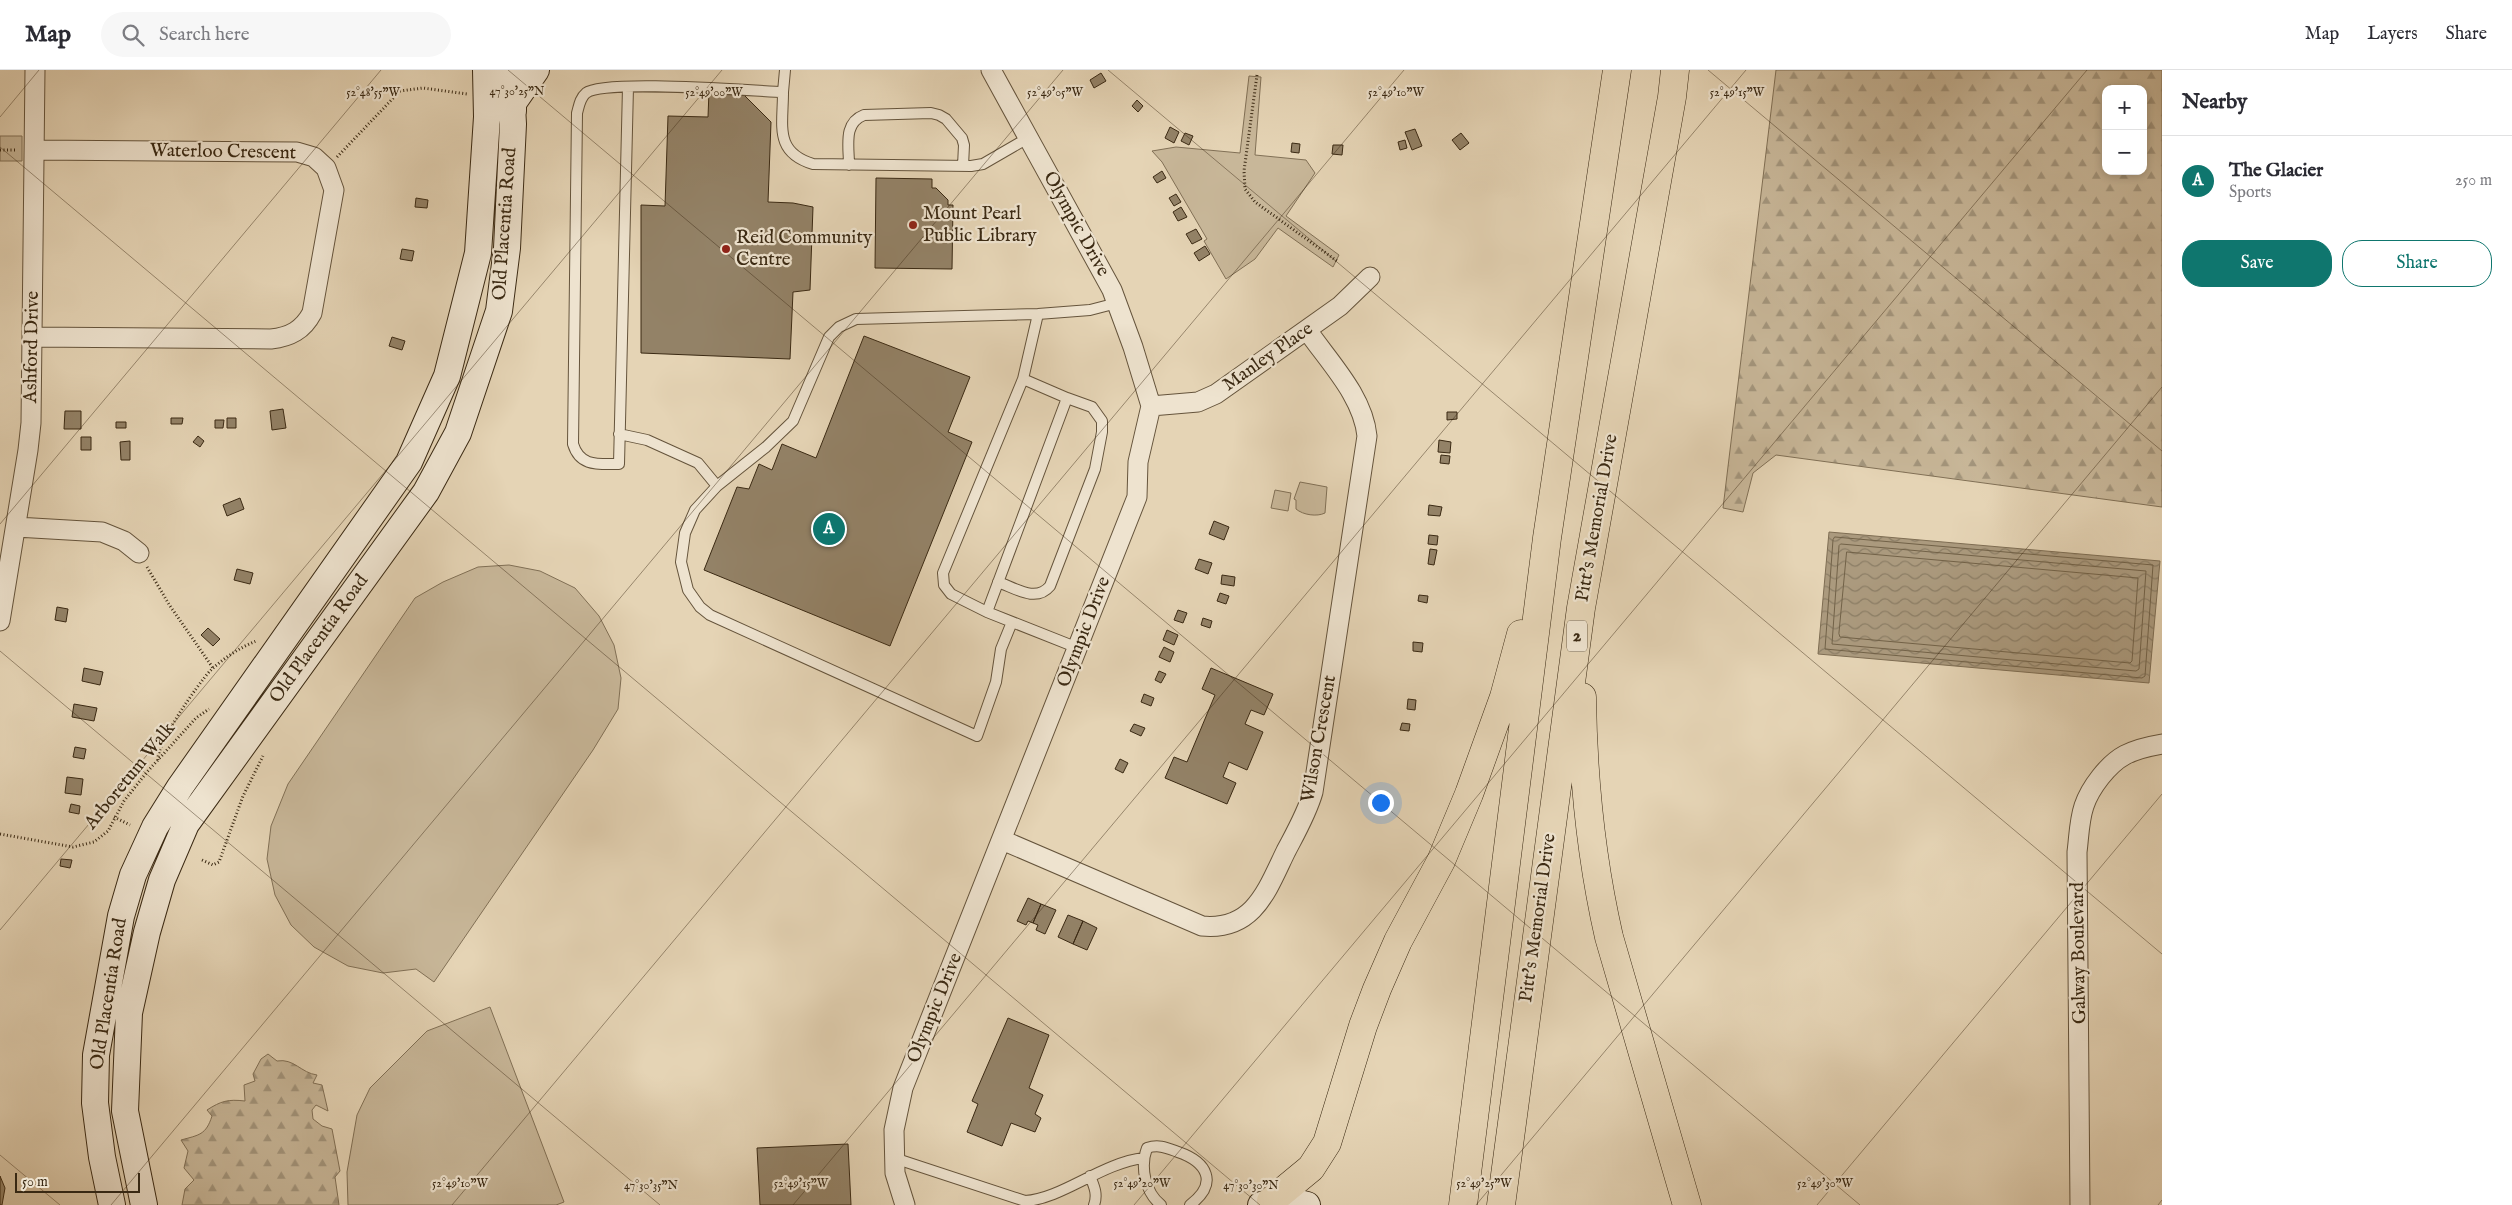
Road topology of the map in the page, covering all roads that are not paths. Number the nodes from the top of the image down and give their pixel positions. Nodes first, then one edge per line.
1 (35, 70) edge
2 (486, 70) edge
3 (510, 70) edge
4 (536, 70) edge
5 (785, 70) edge
6 (991, 70) edge
7 (1617, 70) edge
8 (1675, 70) edge
9 (468, 82) edge
10 (628, 87) junction
11 (783, 92) junction
12 (487, 117) junction
13 (513, 124) junction
14 (1028, 138) junction
15 (35, 150) junction
16 (849, 165) junction
17 (963, 166) junction
18 (1370, 277) dead end
19 (1117, 303) junction
20 (1038, 314) junction
21 (1307, 330) junction
22 (32, 337) junction
23 (1023, 379) junction
24 (1067, 398) junction
25 (1151, 406) junction
26 (619, 434) junction
27 (717, 486) junction
28 (16, 528) junction
29 (1547, 538) junction
30 (139, 553) road end
31 (998, 582) junction
32 (1581, 608) junction
33 (987, 612) junction
34 (0, 621) edge
35 (1012, 622) junction
36 (1078, 648) junction
37 (2162, 744) edge
38 (1002, 840) junction
39 (894, 1158) junction
40 (1144, 1158) junction
41 (1090, 1176) junction
42 (1045, 1201) edge
43 (1266, 1203) edge
44 (112, 1205) edge
45 (144, 1205) edge
46 (905, 1205) edge
47 (1094, 1205) edge
48 (1161, 1205) edge
49 (1190, 1205) edge
50 (1307, 1205) edge
51 (1463, 1205) edge
52 (1501, 1205) edge
53 (1687, 1205) edge
54 (2080, 1205) edge

1 - 15 street, Ashford Drive
2 - 12 main road, Old Placentia Road
3 - 13 main road, Old Placentia Road
4 - 13 main road
5 - 11 lane
6 - 14 street, Olympic Drive
7 - 29 highway, Pitt's Memorial Drive
8 - 32 highway, Pitt's Memorial Drive / 2
9 - 12 main road
10 - 11 lane
10 - 26 lane
10 - 26 lane
11 - 16 lane
12 - 44 main road, Old Placentia Road
13 - 45 main road, Old Placentia Road
14 - 17 lane
14 - 19 street, Olympic Drive
15 - 22 street, Ashford Drive
15 - 22 street, Waterloo Crescent
16 - 17 lane
16 - 17 lane
18 - 21 street, Manley Place
19 - 20 lane
19 - 25 street, Olympic Drive
20 - 23 lane
20 - 27 lane
21 - 25 street, Manley Place
21 - 38 street, Wilson Crescent
22 - 28 street, Ashford Drive
23 - 24 lane
23 - 33 lane
24 - 31 lane
24 - 31 lane
25 - 36 street, Olympic Drive
26 - 27 lane
27 - 35 lane
28 - 30 street
28 - 34 street, Ashford Drive
29 - 43 highway
29 - 51 highway, Pitt's Memorial Drive
31 - 33 lane
32 - 52 highway, Pitt's Memorial Drive / 2
32 - 53 highway
33 - 35 lane
35 - 36 lane
36 - 38 street, Olympic Drive
37 - 54 street, Galway Boulevard
38 - 39 street, Olympic Drive
39 - 42 lane
39 - 46 street, Olympic Drive
40 - 41 lane
40 - 48 lane
40 - 49 lane
41 - 42 lane
41 - 47 lane
43 - 50 main road

